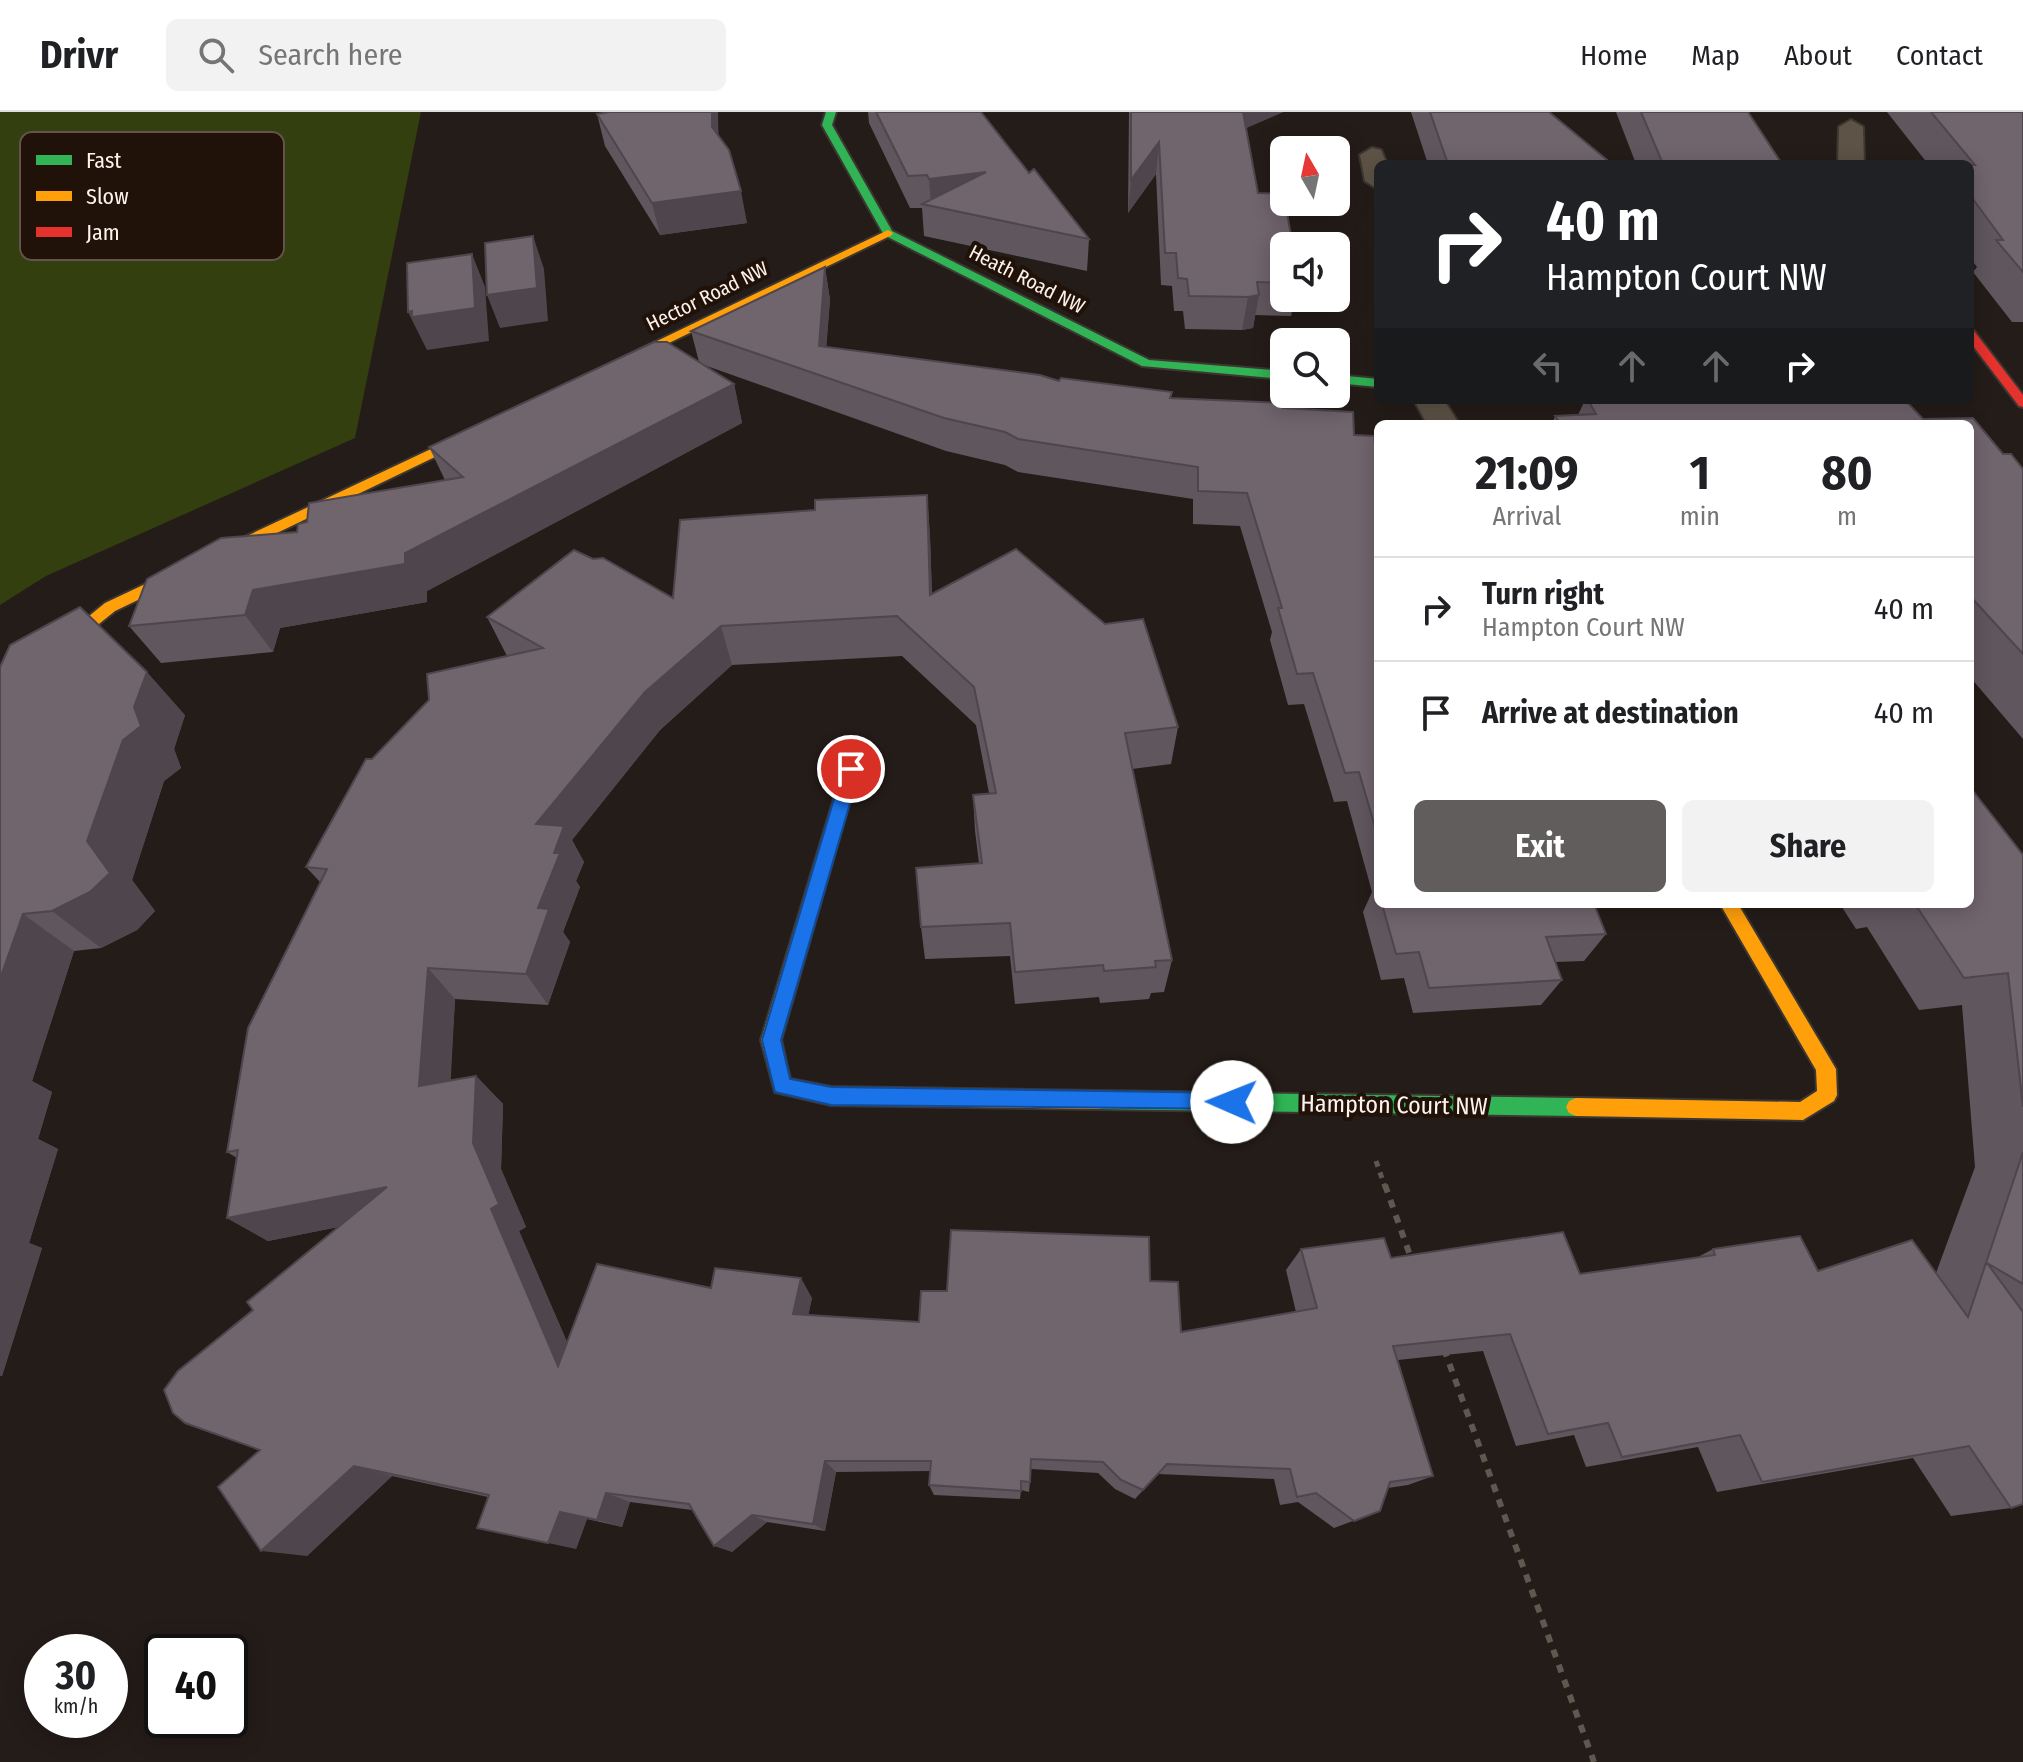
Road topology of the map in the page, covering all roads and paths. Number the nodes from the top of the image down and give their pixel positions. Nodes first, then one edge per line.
1 (831, 112) edge
2 (1851, 127) dead end
3 (1372, 155) dead end
4 (1851, 160) edge
5 (1374, 164) edge
6 (888, 233) junction
7 (1974, 339) edge
8 (1270, 374) edge
9 (585, 379) edge
10 (1350, 380) edge
11 (1374, 383) edge
12 (1984, 392) dead end
13 (2019, 395) edge
14 (499, 420) edge
15 (0, 698) edge
16 (851, 769) dead end
17 (1731, 908) edge
18 (1356, 1104) junction
19 (1415, 1268) edge
20 (1442, 1343) edge
21 (1594, 1762) edge

1 - 6 street
2 - 4 street
3 - 5 street
6 - 8 street, Heath Road NW
6 - 9 street, Hector Road NW
7 - 13 street
10 - 11 street
12 - 13 street
14 - 15 street
16 - 18 street, Hampton Court NW
17 - 18 street, Hampton Court NW
18 - 19 path
20 - 21 path

